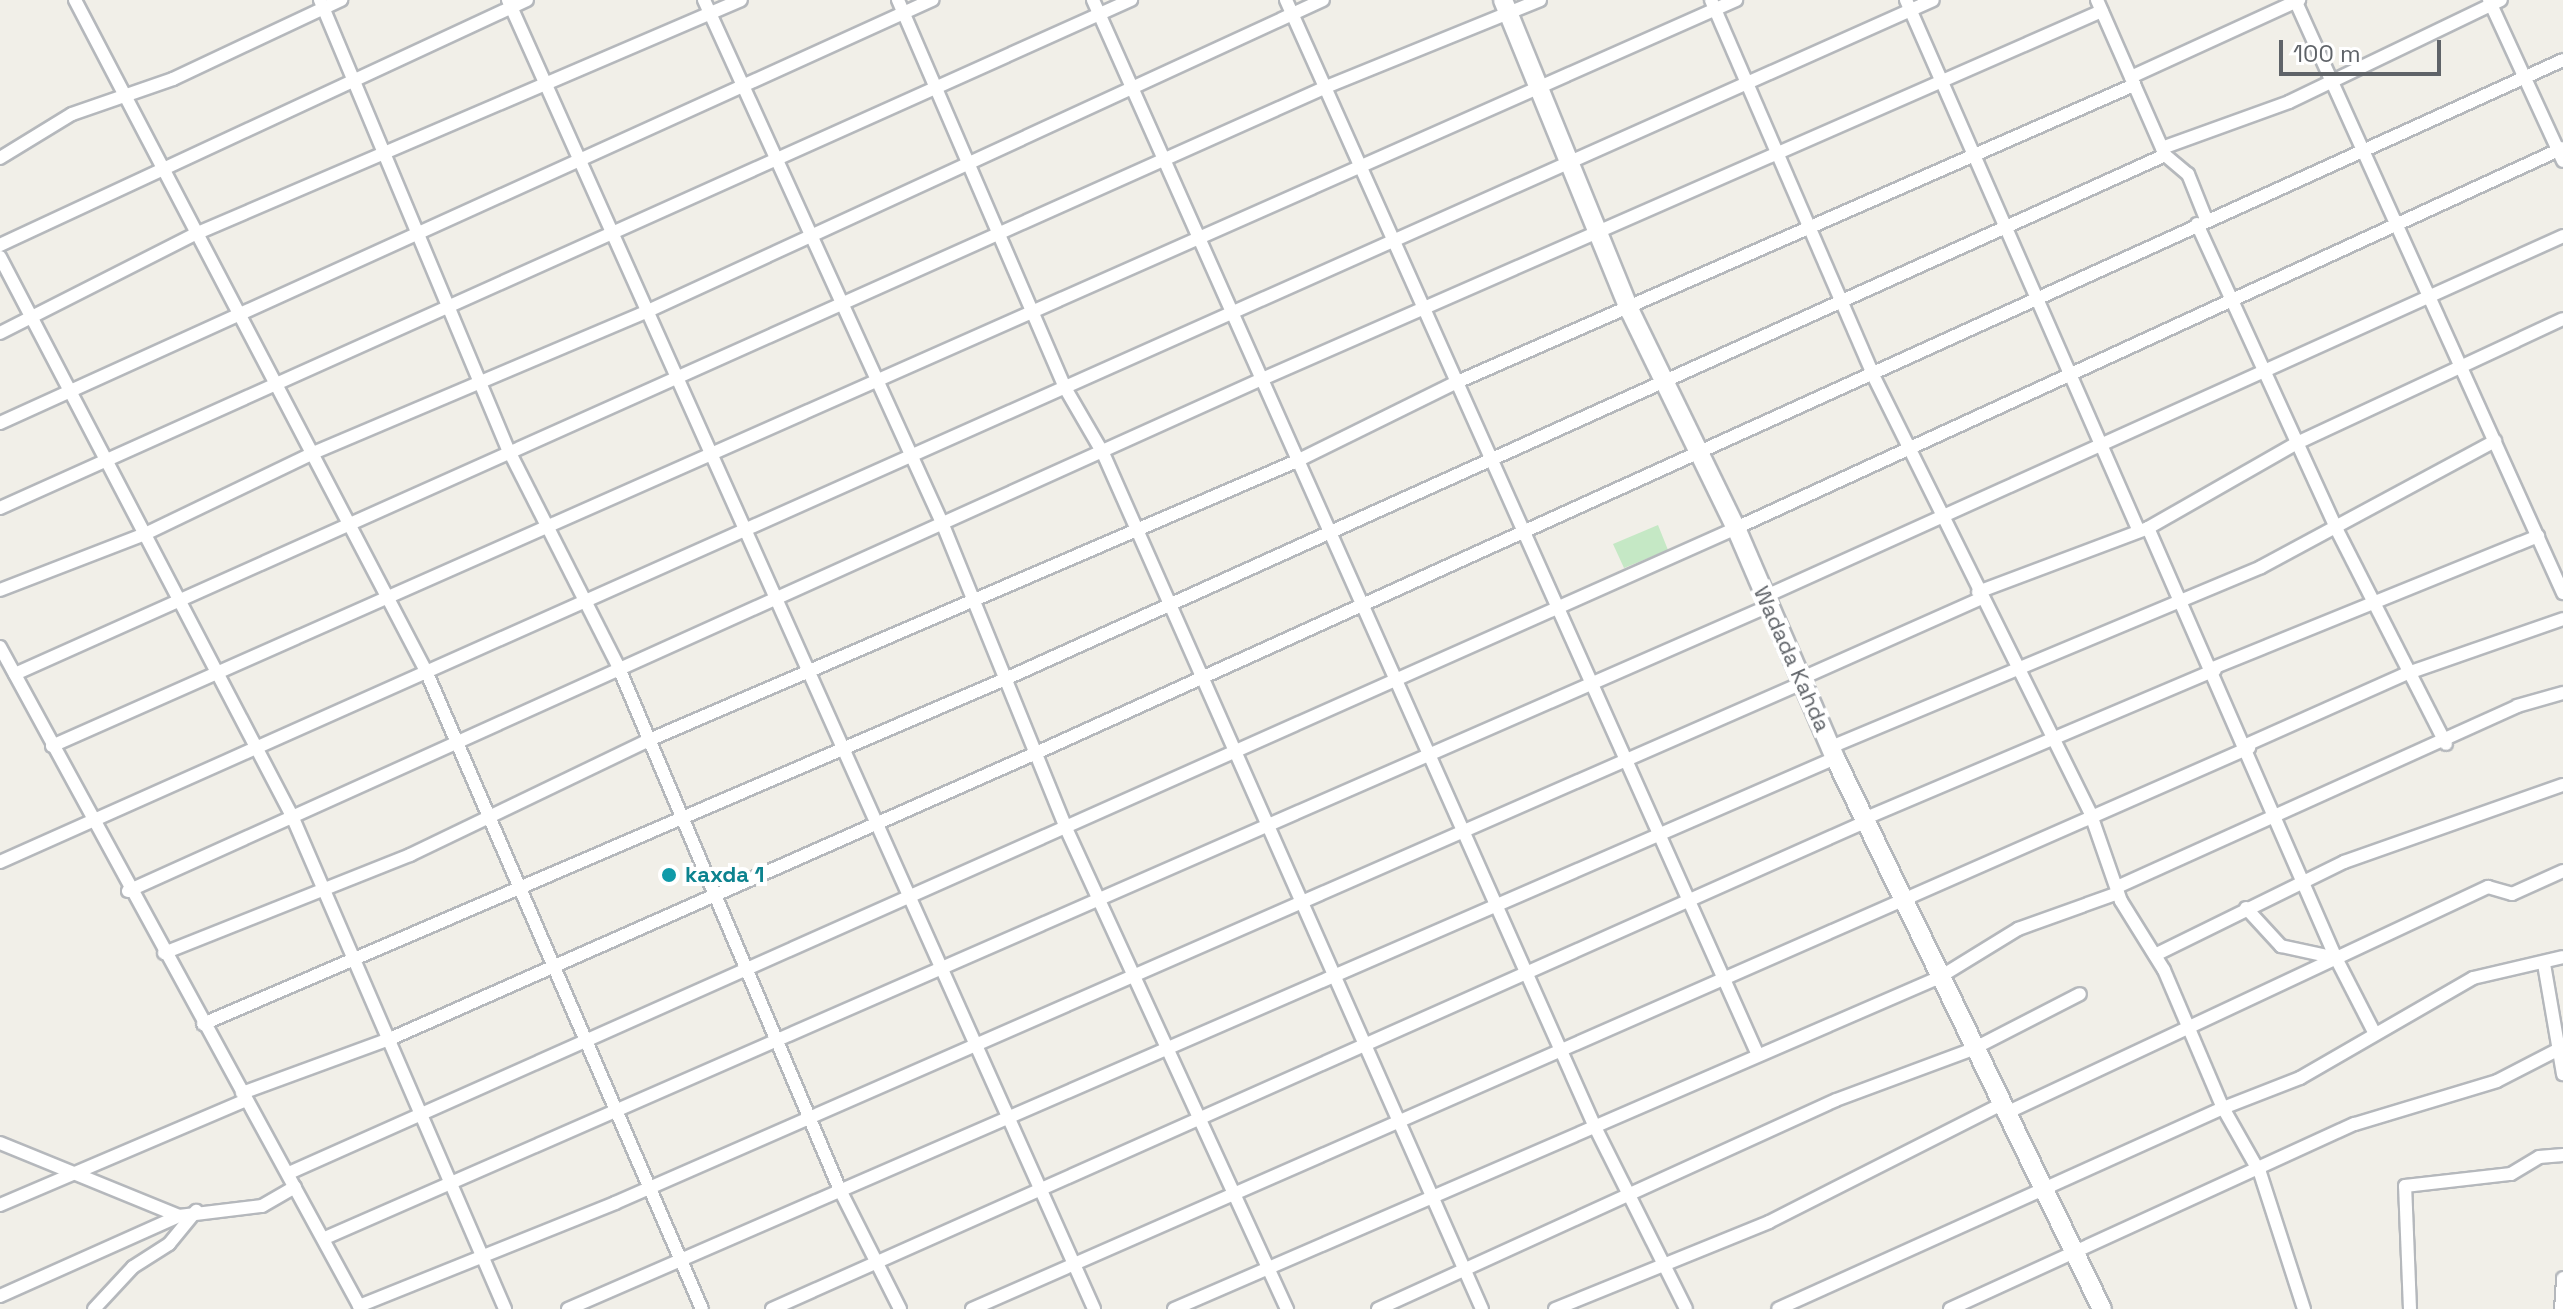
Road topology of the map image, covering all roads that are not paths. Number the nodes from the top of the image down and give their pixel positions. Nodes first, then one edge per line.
1 (75, 0) edge
2 (341, 0) edge
3 (527, 0) edge
4 (704, 0) edge
5 (741, 0) edge
6 (898, 0) edge
7 (932, 0) edge
8 (1093, 0) edge
9 (1131, 0) edge
10 (1286, 0) edge
11 (1323, 0) edge
12 (1540, 0) edge
13 (1736, 0) edge
14 (1933, 0) edge
15 (2296, 0) edge
16 (2494, 2) edge
17 (509, 3) edge
18 (2100, 3) edge
19 (322, 4) edge
20 (1713, 5) edge
21 (1908, 5) edge
22 (1506, 7) edge
23 (711, 13) junction
24 (904, 13) junction
25 (1292, 14) junction
26 (1101, 15) junction
27 (2563, 60) edge
28 (2525, 79) junction
29 (356, 80) junction
30 (2132, 81) junction
31 (2330, 81) junction
32 (1748, 82) junction
33 (1537, 83) junction
34 (1131, 84) junction
35 (935, 85) junction
36 (1944, 85) junction
37 (549, 87) junction
38 (1326, 87) junction
39 (743, 89) junction
40 (121, 94) junction
41 (2163, 152) junction
42 (2361, 152) junction
43 (2561, 153) edge
44 (1780, 157) junction
45 (0, 158) edge
46 (1975, 158) junction
47 (385, 159) junction
48 (780, 160) junction
49 (1164, 160) junction
50 (1570, 161) junction
51 (580, 163) junction
52 (972, 165) junction
53 (1361, 165) junction
54 (161, 170) junction
55 (2202, 221) junction
56 (2397, 224) junction
57 (1812, 231) junction
58 (2005, 231) junction
59 (1002, 233) junction
60 (414, 234) junction
61 (809, 234) junction
62 (193, 235) junction
63 (613, 236) junction
64 (1600, 236) junction
65 (2563, 236) edge
66 (1393, 239) junction
67 (1199, 241) junction
68 (0, 245) edge
69 (0, 257) edge
70 (2424, 294) junction
71 (2033, 299) junction
72 (2238, 301) junction
73 (1843, 303) junction
74 (447, 306) junction
75 (838, 306) junction
76 (1423, 310) junction
77 (648, 311) junction
78 (1033, 311) junction
79 (1630, 311) junction
80 (1231, 312) junction
81 (237, 313) junction
82 (33, 317) junction
83 (2563, 319) edge
84 (0, 333) edge
85 (2262, 367) junction
86 (2459, 368) junction
87 (1873, 375) junction
88 (2075, 376) junction
89 (674, 380) junction
90 (1260, 380) junction
91 (874, 382) junction
92 (1665, 382) junction
93 (1455, 383) junction
94 (271, 384) junction
95 (482, 384) junction
96 (1064, 386) junction
97 (71, 390) junction
98 (0, 423) edge
99 (2495, 441) junction
100 (2297, 443) junction
101 (2105, 444) junction
102 (1913, 449) junction
103 (509, 451) junction
104 (1695, 451) junction
105 (709, 453) junction
106 (1103, 453) junction
107 (311, 454) junction
108 (911, 455) junction
109 (1487, 458) junction
110 (1299, 460) junction
111 (107, 463) junction
112 (0, 508) edge
113 (1942, 516) junction
114 (546, 524) junction
115 (943, 525) junction
116 (1135, 525) junction
117 (348, 527) junction
118 (746, 528) junction
119 (1736, 528) junction
120 (1327, 529) junction
121 (2143, 529) junction
122 (2337, 530) junction
123 (145, 534) junction
124 (1524, 535) junction
125 (2538, 536) junction
126 (0, 590) edge
127 (2563, 593) edge
128 (778, 596) junction
129 (1979, 596) junction
130 (586, 599) junction
131 (972, 600) junction
132 (389, 601) junction
133 (1767, 602) junction
134 (2183, 602) junction
135 (187, 603) junction
136 (1165, 604) junction
137 (1361, 604) junction
138 (2373, 604) junction
139 (1559, 606) junction
140 (2563, 619) edge
141 (0, 647) edge
142 (618, 666) junction
143 (2214, 669) junction
144 (426, 671) junction
145 (2017, 672) junction
146 (222, 673) junction
147 (809, 673) junction
148 (2408, 673) junction
149 (15, 674) junction
150 (1396, 678) junction
151 (1003, 680) junction
152 (1198, 680) junction
153 (1801, 681) junction
154 (1594, 684) junction
155 (2563, 693) edge
156 (2050, 739) junction
157 (649, 740) junction
158 (459, 744) junction
159 (2446, 744) junction
160 (52, 746) junction
161 (839, 746) junction
162 (256, 747) junction
163 (2248, 747) junction
164 (1233, 751) junction
165 (1833, 752) junction
166 (1036, 753) junction
167 (1430, 755) junction
168 (1624, 756) junction
169 (2563, 785) edge
170 (2091, 815) junction
171 (2277, 815) junction
172 (292, 816) junction
173 (488, 816) junction
174 (676, 816) junction
175 (875, 818) junction
176 (90, 820) junction
177 (1867, 820) junction
178 (1065, 826) junction
179 (1263, 828) junction
180 (1463, 828) junction
181 (1656, 830) junction
182 (0, 862) edge
183 (2563, 871) edge
184 (2308, 880) junction
185 (716, 890) junction
186 (2117, 890) junction
187 (128, 891) junction
188 (323, 891) junction
189 (518, 892) junction
190 (1687, 896) junction
191 (1905, 897) junction
192 (905, 898) junction
193 (1099, 900) junction
194 (1297, 901) junction
195 (1494, 902) junction
196 (2246, 908) junction
197 (164, 953) junction
198 (2155, 955) junction
199 (2563, 957) edge
200 (2336, 958) junction
201 (358, 962) junction
202 (2544, 964) junction
203 (552, 967) junction
204 (1524, 968) junction
205 (745, 969) junction
206 (939, 970) junction
207 (1131, 973) junction
208 (1336, 973) junction
209 (1726, 975) junction
210 (1940, 977) junction
211 (2080, 994) dead end
212 (203, 1024) junction
213 (2188, 1028) junction
214 (2375, 1034) junction
215 (392, 1038) junction
216 (779, 1040) junction
217 (584, 1041) junction
218 (972, 1043) junction
219 (1166, 1045) junction
220 (2560, 1048) edge
221 (1973, 1049) junction
222 (1364, 1050) junction
223 (1561, 1051) junction
224 (1757, 1053) junction
225 (2563, 1074) edge
226 (244, 1097) junction
227 (2223, 1108) junction
228 (619, 1110) junction
229 (2002, 1110) junction
230 (423, 1113) junction
231 (809, 1114) junction
232 (1004, 1118) junction
233 (1200, 1119) junction
234 (1398, 1126) junction
235 (1595, 1127) junction
236 (0, 1143) edge
237 (2563, 1155) edge
238 (69, 1171) junction
239 (289, 1173) junction
240 (2260, 1173) junction
241 (454, 1182) junction
242 (650, 1184) junction
243 (2040, 1186) junction
244 (295, 1187) junction
245 (840, 1190) junction
246 (1042, 1190) junction
247 (1232, 1190) junction
248 (1429, 1196) junction
249 (1632, 1198) junction
250 (0, 1205) edge
251 (196, 1211) junction
252 (179, 1216) junction
253 (325, 1238) junction
254 (484, 1257) junction
255 (2074, 1257) junction
256 (680, 1260) junction
257 (878, 1261) junction
258 (1072, 1265) junction
259 (1660, 1265) junction
260 (1268, 1267) junction
261 (1466, 1271) junction
262 (2563, 1278) edge
263 (0, 1296) edge
264 (360, 1307) edge
265 (94, 1309) edge
266 (505, 1309) edge
267 (568, 1309) edge
268 (702, 1309) edge
269 (772, 1309) edge
270 (900, 1309) edge
271 (972, 1309) edge
272 (1094, 1309) edge
273 (1174, 1309) edge
274 (1287, 1309) edge
275 (1378, 1309) edge
276 (1482, 1309) edge
277 (1555, 1309) edge
278 (1686, 1309) edge
279 (1778, 1309) edge
280 (1950, 1309) edge
281 (2102, 1309) edge
282 (2304, 1309) edge
283 (2410, 1309) edge
284 (2561, 1309) edge

1 - 40 street
2 - 19 street
3 - 17 street
4 - 23 street
5 - 23 street
6 - 24 street
7 - 24 street
8 - 26 street
9 - 26 street
10 - 25 street
11 - 25 street
12 - 22 street
13 - 20 street
14 - 21 street
15 - 30 street
15 - 31 street
16 - 28 street
16 - 31 street
17 - 29 street
17 - 37 street
18 - 30 street
18 - 36 street
19 - 29 street
19 - 40 street
20 - 32 street
20 - 33 street
21 - 32 street
21 - 36 street
22 - 33 main road, Wadada Kahda
22 - 38 street
23 - 37 street
23 - 39 street
24 - 35 street
24 - 39 street
25 - 34 street
25 - 38 street
26 - 34 street
26 - 35 street
27 - 28 street
28 - 42 street
28 - 43 street
29 - 47 street
29 - 54 street
30 - 41 street
30 - 46 street
31 - 41 street
31 - 42 street
32 - 44 street
32 - 50 street
33 - 50 main road, Wadada Kahda
33 - 53 street
34 - 49 street
34 - 52 street
35 - 48 street
35 - 52 street
36 - 44 street
36 - 46 street
37 - 47 street
37 - 51 street
38 - 49 street
38 - 53 street
39 - 48 street
39 - 51 street
40 - 45 street
40 - 54 street
41 - 55 street
41 - 58 street
42 - 55 street
42 - 56 street
43 - 56 street
44 - 57 street
44 - 64 street
46 - 57 street
46 - 58 street
47 - 60 street
47 - 62 street
48 - 61 street
48 - 63 street
49 - 59 street
49 - 67 street
50 - 64 main road, Wadada Kahda
50 - 66 street
51 - 60 street
51 - 63 street
52 - 59 street
52 - 61 street
53 - 66 street
53 - 67 street
54 - 62 street
54 - 68 street
55 - 71 street
55 - 72 street
56 - 70 street
56 - 72 street
57 - 73 street
57 - 79 street
58 - 71 street
58 - 73 street
59 - 75 street
59 - 78 street
60 - 74 street
60 - 81 street
61 - 75 street
61 - 77 street
62 - 81 street
62 - 82 street
63 - 74 street
63 - 77 street
64 - 76 street
64 - 79 main road, Wadada Kahda
65 - 70 street
66 - 76 street
66 - 80 street
67 - 78 street
67 - 80 street
69 - 82 street
70 - 85 street
70 - 86 street
71 - 87 street
71 - 88 street
72 - 85 street
72 - 88 street
73 - 87 street
73 - 92 street
74 - 94 street
74 - 95 street
75 - 89 street
75 - 91 street
76 - 90 street
76 - 93 street
77 - 89 street
77 - 95 street
78 - 91 street
78 - 96 street
79 - 92 main road, Wadada Kahda
79 - 93 street
80 - 90 street
80 - 96 street
81 - 94 street
81 - 97 street
82 - 84 street
82 - 97 street
83 - 86 street
85 - 100 street
85 - 101 street
86 - 99 street
86 - 100 street
87 - 102 street
87 - 104 street
88 - 101 street
88 - 102 street
89 - 103 street
89 - 105 street
90 - 106 street
90 - 110 street
91 - 105 street
91 - 108 street
92 - 104 main road, Wadada Kahda
92 - 109 street
93 - 109 street
93 - 110 street
94 - 107 street
94 - 111 street
95 - 103 street
95 - 107 street
96 - 106 street
96 - 108 street
97 - 98 street
97 - 111 street
99 - 122 street
99 - 125 street
100 - 121 street
100 - 122 street
101 - 113 street
101 - 121 street
102 - 113 street
102 - 119 street
103 - 114 street
103 - 117 street
104 - 119 main road, Wadada Kahda
104 - 124 street
105 - 114 street
105 - 118 street
106 - 115 street
106 - 116 street
107 - 117 street
107 - 123 street
108 - 115 street
108 - 118 street
109 - 120 street
109 - 124 street
110 - 116 street
110 - 120 street
111 - 112 street
111 - 123 street
113 - 129 street
113 - 133 street
114 - 130 street
114 - 132 street
115 - 128 street
115 - 131 street
116 - 131 street
116 - 136 street
117 - 132 street
117 - 135 street
118 - 128 street
118 - 130 street
119 - 133 main road, Wadada Kahda
119 - 139 street
120 - 136 street
120 - 137 street
121 - 129 street
121 - 134 street
122 - 134 street
122 - 138 street
123 - 126 street
123 - 135 street
124 - 137 street
124 - 139 street
125 - 127 street
125 - 138 street
128 - 142 street
128 - 147 street
129 - 145 street
129 - 153 street
130 - 142 street
130 - 144 street
131 - 147 street
131 - 151 street
132 - 144 street
132 - 146 street
133 - 153 main road, Wadada Kahda
133 - 154 street
134 - 143 street
134 - 145 street
135 - 146 street
135 - 149 street
136 - 151 street
136 - 152 street
137 - 150 street
137 - 152 street
138 - 143 street
138 - 148 street
139 - 150 street
139 - 154 street
140 - 148 street
141 - 149 street
142 - 157 street
142 - 158 street
143 - 156 street
143 - 163 street
144 - 158 street
144 - 162 street
145 - 156 street
145 - 165 street
146 - 160 street
146 - 162 street
147 - 157 street
147 - 161 street
148 - 159 street
148 - 163 street
149 - 160 street
150 - 164 street
150 - 167 street
151 - 161 street
151 - 166 street
152 - 164 street
152 - 166 street
153 - 165 main road, Wadada Kahda
153 - 168 street
154 - 167 street
154 - 168 street
155 - 159 street
156 - 170 street
156 - 177 street
157 - 173 street
157 - 174 street
158 - 172 street
158 - 173 street
159 - 171 street
160 - 176 street
161 - 174 street
161 - 175 street
162 - 172 street
162 - 176 street
163 - 170 street
163 - 171 street
164 - 178 street
164 - 179 street
165 - 177 main road, Wadada Kahda
165 - 181 street
166 - 175 street
166 - 178 street
167 - 179 street
167 - 180 street
168 - 180 street
168 - 181 street
169 - 184 street
170 - 186 street
170 - 191 street
171 - 184 street
171 - 186 street
172 - 187 street
172 - 188 street
173 - 188 street
173 - 189 street
174 - 185 street
174 - 189 street
175 - 185 street
175 - 192 street
176 - 182 street
176 - 187 street
177 - 190 street
177 - 191 main road, Wadada Kahda
178 - 192 street
178 - 193 street
179 - 193 street
179 - 194 street
180 - 194 street
180 - 195 street
181 - 190 street
181 - 195 street
183 - 200 street
184 - 196 street
184 - 200 street
185 - 203 street
185 - 205 street
186 - 198 street
186 - 210 street
187 - 197 street
188 - 197 street
188 - 201 street
189 - 201 street
189 - 203 street
190 - 204 street
190 - 209 street
191 - 209 street
191 - 210 main road, Wadada Kahda
192 - 205 street
192 - 206 street
193 - 206 street
193 - 207 street
194 - 207 street
194 - 208 street
195 - 204 street
195 - 208 street
196 - 198 street
196 - 200 street
197 - 212 street
198 - 213 street
199 - 202 street
200 - 213 street
200 - 214 street
201 - 212 street
201 - 215 street
202 - 214 street
202 - 220 street
203 - 215 street
203 - 217 street
204 - 222 street
204 - 223 street
205 - 216 street
205 - 217 street
206 - 216 street
206 - 218 street
207 - 218 street
207 - 219 street
208 - 219 street
208 - 222 street
209 - 223 street
209 - 224 street
210 - 221 main road, Wadada Kahda
210 - 224 street
211 - 221 street
212 - 226 street
213 - 227 street
213 - 229 street
214 - 227 street
215 - 226 street
215 - 230 street
216 - 228 street
216 - 231 street
217 - 228 street
217 - 230 street
218 - 231 street
218 - 232 street
219 - 232 street
219 - 233 street
220 - 225 street
220 - 240 street
221 - 229 main road, Wadada Kahda
221 - 249 street
222 - 233 street
222 - 234 street
223 - 234 street
223 - 235 street
224 - 235 street
226 - 238 street
226 - 239 street
227 - 240 street
227 - 243 street
228 - 241 street
228 - 242 street
229 - 243 main road, Wadada Kahda
229 - 259 street
230 - 239 street
230 - 241 street
231 - 242 street
231 - 245 street
232 - 245 street
232 - 246 street
233 - 246 street
233 - 247 street
234 - 247 street
234 - 248 street
235 - 248 street
235 - 249 street
236 - 238 street
237 - 283 street
238 - 250 street
238 - 252 street
239 - 244 street
240 - 255 street
240 - 282 street
241 - 253 street
241 - 254 street
242 - 254 street
242 - 256 street
243 - 255 main road, Wadada Kahda
243 - 279 street
244 - 251 street
244 - 253 street
245 - 256 street
245 - 257 street
246 - 257 street
246 - 258 street
247 - 258 street
247 - 260 street
248 - 260 street
248 - 261 street
249 - 259 street
249 - 261 street
251 - 252 street
251 - 265 street
252 - 263 street
253 - 264 street
254 - 264 street
254 - 266 street
255 - 280 street
255 - 281 main road, Wadada Kahda
256 - 267 street
256 - 268 street
257 - 269 street
257 - 270 street
258 - 271 street
258 - 272 street
259 - 277 street
259 - 278 street
260 - 273 street
260 - 274 street
261 - 275 street
261 - 276 street
262 - 284 street

